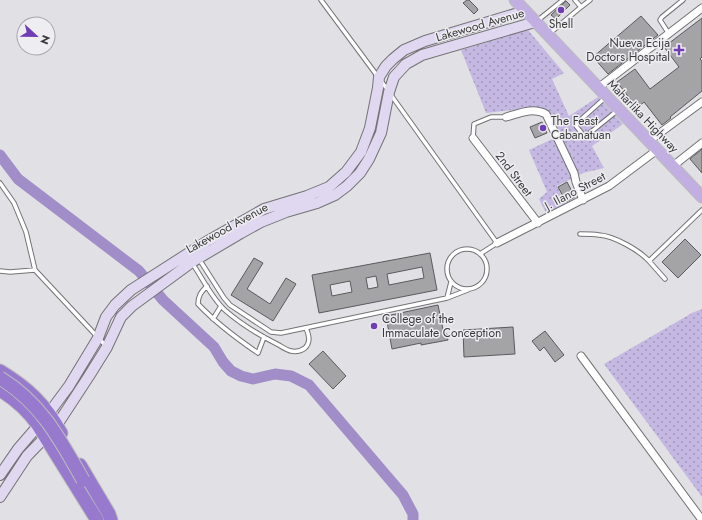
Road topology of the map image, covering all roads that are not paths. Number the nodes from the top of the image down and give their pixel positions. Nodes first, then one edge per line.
1 (321, 0) edge
2 (515, 0) edge
3 (563, 0) edge
4 (575, 0) edge
5 (590, 0) edge
6 (683, 0) edge
7 (580, 7) junction
8 (702, 8) edge
9 (526, 11) junction
10 (535, 22) junction
11 (669, 34) junction
12 (548, 35) junction
13 (379, 77) junction
14 (598, 88) junction
15 (389, 92) junction
16 (606, 96) junction
17 (702, 102) edge
18 (619, 109) junction
19 (506, 117) joint
20 (473, 138) joint
21 (649, 142) junction
22 (702, 143) edge
23 (657, 150) junction
24 (672, 166) junction
25 (0, 183) edge
26 (702, 197) edge
27 (583, 200) junction
28 (702, 210) edge
29 (538, 223) junction
30 (580, 234) dead end
31 (497, 244) junction
32 (480, 254) junction
33 (195, 259) junction
34 (649, 261) junction
35 (35, 270) junction
36 (0, 271) edge
37 (665, 278) dead end
38 (158, 279) junction
39 (451, 282) junction
40 (207, 286) junction
41 (470, 290) junction
42 (447, 298) junction
43 (221, 306) junction
44 (213, 320) junction
45 (306, 328) junction
46 (264, 337) junction
47 (98, 338) junction
48 (107, 347) junction
49 (581, 356) dead end
50 (0, 371) edge
51 (0, 378) edge
52 (0, 384) edge
53 (0, 390) edge
54 (49, 413) junction
55 (38, 425) junction
56 (57, 425) junction
57 (46, 436) junction
58 (0, 475) edge
59 (81, 481) junction
60 (0, 497) edge
61 (96, 520) edge
62 (102, 520) edge
63 (107, 520) edge
64 (111, 520) edge
65 (702, 520) edge

1 - 13 lane
2 - 9 main road, Maharlika Highway
3 - 10 lane
4 - 7 lane
5 - 7 lane
6 - 11 lane
7 - 12 lane
8 - 11 street
9 - 10 main road, Maharlika Highway
9 - 13 main road, Lakewood Avenue
10 - 12 main road, Maharlika Highway
10 - 15 main road, Lakewood Avenue
11 - 14 street
12 - 14 main road, Maharlika Highway
13 - 15 lane
13 - 38 main road, Lakewood Avenue
14 - 16 main road, Maharlika Highway
15 - 31 lane
15 - 33 main road, Lakewood Avenue
16 - 18 main road, Maharlika Highway
16 - 18 lane
17 - 21 street
18 - 21 main road, Maharlika Highway
19 - 20 lane
19 - 27 street
20 - 29 street, 2nd Street
21 - 23 main road, Maharlika Highway
22 - 24 street
23 - 24 main road, Maharlika Highway
23 - 27 street, J. Ilano Street
24 - 26 main road, Maharlika Highway
25 - 35 lane
27 - 29 street, J. Ilano Street
28 - 34 lane
29 - 31 street, J. Ilano Street
30 - 34 lane
31 - 32 lane
32 - 39 lane
32 - 41 lane
33 - 38 main road, Lakewood Avenue
33 - 40 lane
33 - 45 lane
34 - 37 lane
35 - 36 lane
35 - 47 lane
38 - 47 main road, Lakewood Avenue
38 - 48 main road, Lakewood Avenue
39 - 41 lane
39 - 42 lane
40 - 43 lane
40 - 44 lane
41 - 42 lane
42 - 45 lane
43 - 44 lane
43 - 46 lane
44 - 46 lane
45 - 46 lane
47 - 48 lane
47 - 54 main road, Lakewood Avenue
48 - 56 main road, Lakewood Avenue
49 - 65 street
50 - 54 highway
51 - 59 highway, bridge
52 - 59 highway
53 - 55 highway
54 - 55 main road, Lakewood Avenue
54 - 56 highway
55 - 57 highway
55 - 58 main road, Lakewood Avenue
56 - 57 main road, Lakewood Avenue
56 - 64 highway
57 - 60 main road, Lakewood Avenue
57 - 61 highway
59 - 62 highway
59 - 63 highway

